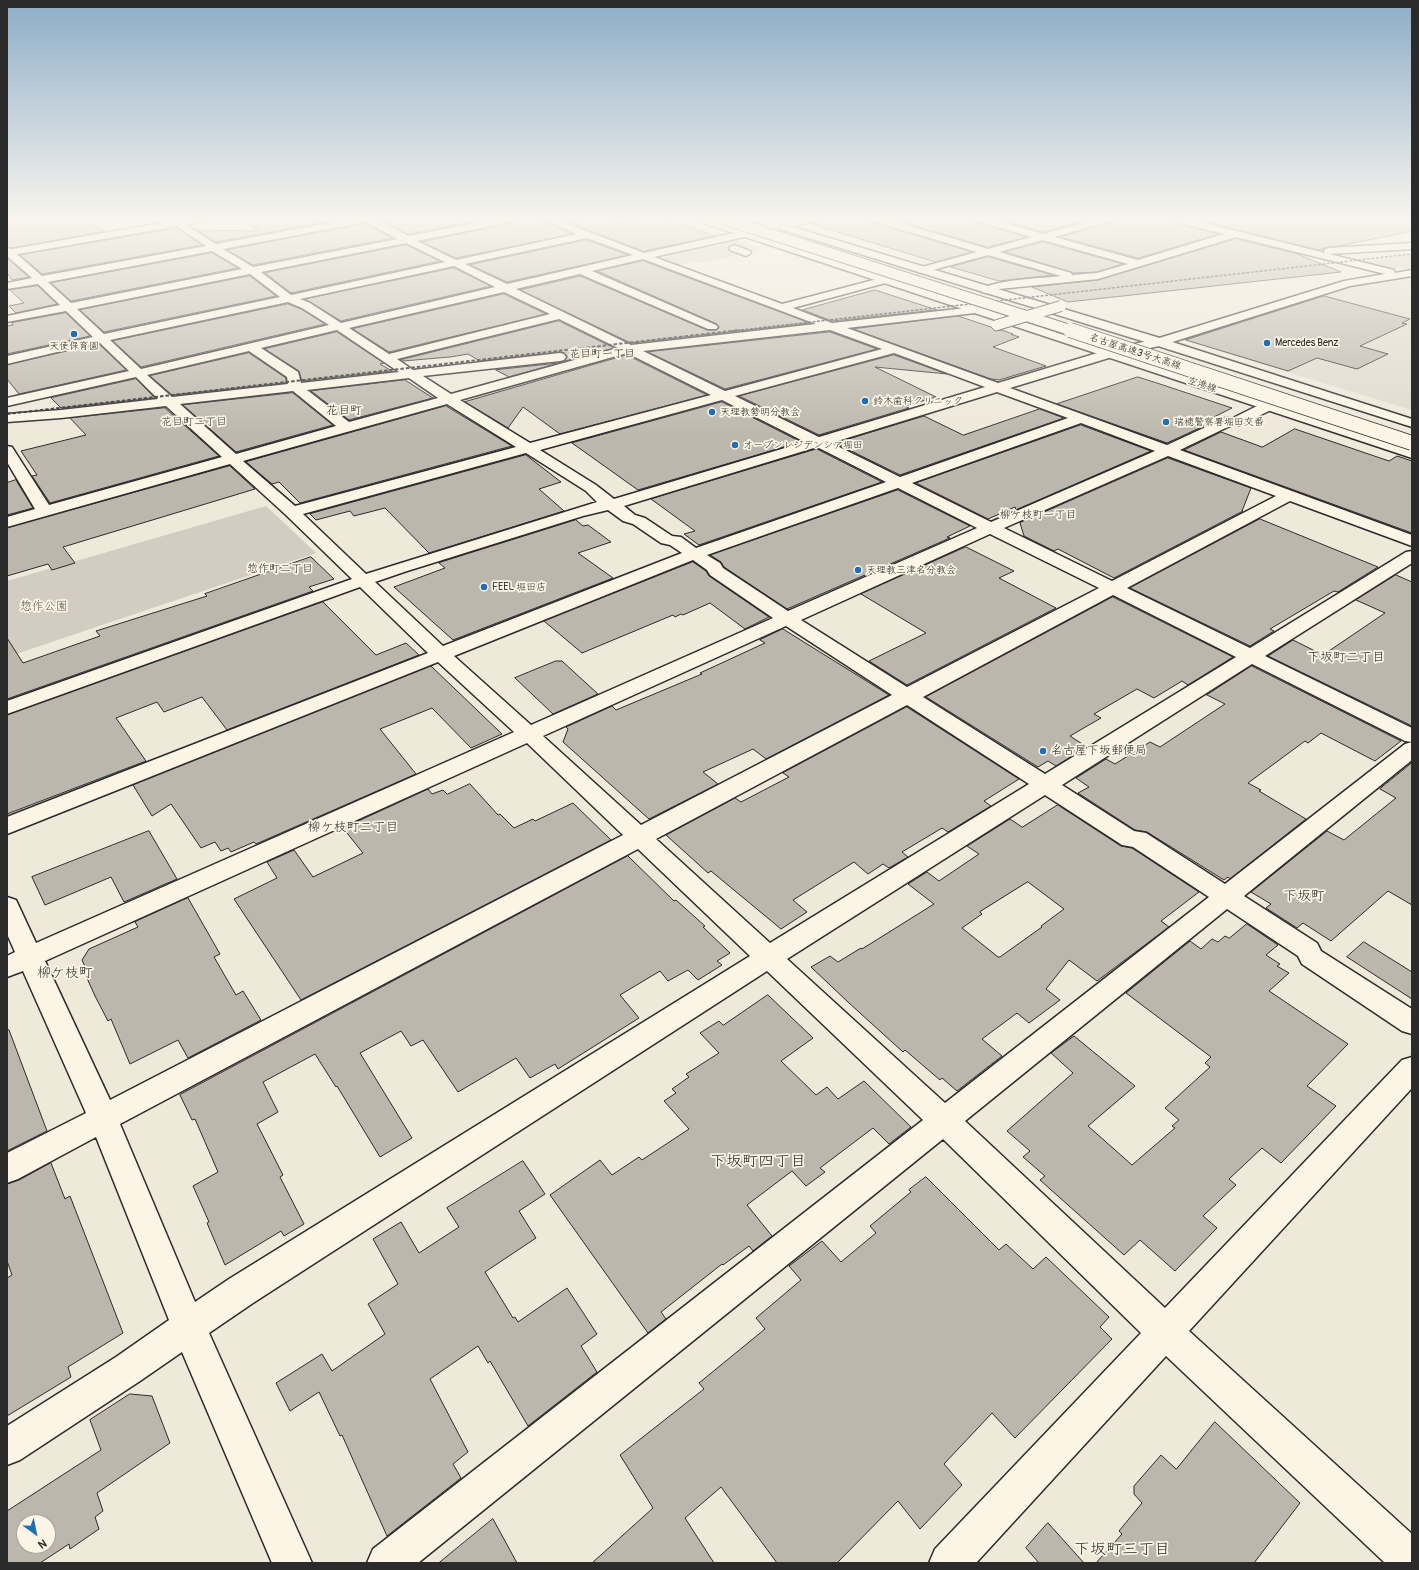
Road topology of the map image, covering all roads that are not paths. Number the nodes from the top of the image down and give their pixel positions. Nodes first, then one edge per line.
1 (52, 291) edge
2 (147, 291) edge
3 (281, 291) edge
4 (322, 291) edge
5 (492, 291) edge
6 (513, 291) edge
7 (630, 291) edge
8 (737, 291) edge
9 (843, 291) edge
10 (919, 291) edge
11 (947, 291) edge
12 (970, 291) edge
13 (990, 291) edge
14 (1322, 291) edge
15 (290, 298) junction
16 (1061, 306) dead end
17 (69, 307) junction
18 (781, 308) junction
19 (975, 310) junction
20 (560, 315) junction
21 (7, 319) edge
22 (831, 325) junction
23 (998, 325) dead end
24 (339, 327) junction
25 (712, 327) dead end
26 (102, 338) junction
27 (1159, 342) junction
28 (251, 347) junction
29 (628, 349) junction
30 (896, 349) junction
31 (1108, 354) junction
32 (387, 358) junction
33 (7, 360) edge
34 (139, 373) junction
35 (410, 374) junction
36 (295, 387) junction
37 (998, 387) junction
38 (726, 396) junction
39 (449, 399) junction
40 (7, 402) edge
41 (169, 402) junction
42 (1268, 406) junction
43 (7, 418) edge
44 (1083, 418) junction
45 (1412, 423) edge
46 (347, 428) junction
47 (1412, 430) edge
48 (818, 441) junction
49 (1412, 443) edge
50 (530, 448) junction
51 (7, 450) edge
52 (1169, 450) junction
53 (1412, 454) edge
54 (233, 459) junction
55 (900, 482) junction
56 (1290, 495) junction
57 (612, 505) junction
58 (46, 512) junction
59 (292, 512) junction
60 (7, 522) edge
61 (990, 528) junction
62 (1412, 541) edge
63 (694, 554) junction
64 (1412, 556) edge
65 (364, 581) junction
66 (1112, 589) junction
67 (786, 620) junction
68 (441, 654) junction
69 (1250, 656) junction
70 (908, 696) junction
71 (7, 708) edge
72 (529, 734) junction
73 (1412, 736) edge
74 (1412, 749) edge
75 (1043, 785) junction
76 (7, 826) edge
77 (639, 837) junction
78 (1226, 897) junction
79 (7, 906) edge
80 (769, 957) junction
81 (19, 962) edge
82 (1412, 1023) edge
83 (1412, 1069) edge
84 (103, 1118) junction
85 (944, 1121) junction
86 (7, 1169) edge
87 (189, 1328) junction
88 (1165, 1332) junction
89 (7, 1447) edge
90 (1412, 1560) edge
91 (292, 1563) edge
92 (387, 1563) edge
93 (949, 1563) edge

1 - 17 main road
2 - 17 main road
3 - 15 main road
4 - 15 main road
5 - 24 main road
6 - 20 main road
7 - 25 main road
8 - 18 main road
9 - 18 main road
10 - 19 main road, 空港線
11 - 49 main road, 名古屋高速3号大高線, bridge
12 - 47 main road, 名古屋高速3号大高線, bridge
13 - 27 main road
14 - 27 main road
15 - 24 main road
15 - 26 main road
16 - 23 main road, bridge
17 - 21 main road
17 - 26 main road
18 - 22 main road
19 - 22 main road
19 - 31 main road, 空港線
20 - 29 main road
20 - 32 main road
22 - 29 main road
22 - 30 main road
24 - 28 main road
24 - 32 main road
26 - 33 main road
26 - 34 main road
27 - 31 main road
27 - 45 main road
28 - 34 main road
28 - 36 main road
29 - 35 main road
29 - 38 main road
29 - 39 main road
30 - 37 main road
30 - 38 main road
31 - 37 main road
31 - 42 main road, 空港線
32 - 35 main road
34 - 40 main road
34 - 41 main road
35 - 36 main road
35 - 39 main road
36 - 41 main road
36 - 46 main road
37 - 44 main road
37 - 48 main road
38 - 48 main road
38 - 50 main road
39 - 46 main road
39 - 50 main road
41 - 43 main road
41 - 54 main road
42 - 52 main road
42 - 53 main road, 空港線
44 - 52 main road
44 - 55 main road
46 - 54 main road
48 - 55 main road
48 - 57 main road
50 - 57 main road
50 - 59 main road
51 - 58 main road
52 - 56 main road
52 - 61 main road
54 - 58 main road
54 - 59 main road
55 - 61 main road
55 - 63 main road
56 - 62 main road
56 - 66 main road
57 - 63 main road
57 - 65 main road
58 - 60 main road
59 - 65 main road
61 - 66 main road
61 - 67 main road
63 - 67 main road
63 - 68 main road
64 - 69 main road
65 - 68 main road
65 - 71 main road
66 - 69 main road
66 - 70 main road
67 - 70 main road
67 - 72 main road
68 - 72 main road
68 - 76 main road
69 - 73 main road
69 - 75 main road
70 - 75 main road
70 - 77 main road
72 - 77 main road
72 - 81 main road
74 - 78 main road
75 - 78 main road
75 - 80 main road
77 - 80 main road
77 - 84 main road
78 - 82 main road
78 - 85 main road
79 - 81 main road
80 - 85 main road
80 - 87 main road
81 - 84 main road
83 - 88 main road
84 - 86 main road
84 - 87 main road
85 - 88 main road
85 - 92 main road
87 - 89 main road
87 - 91 main road
88 - 90 main road
88 - 93 main road

